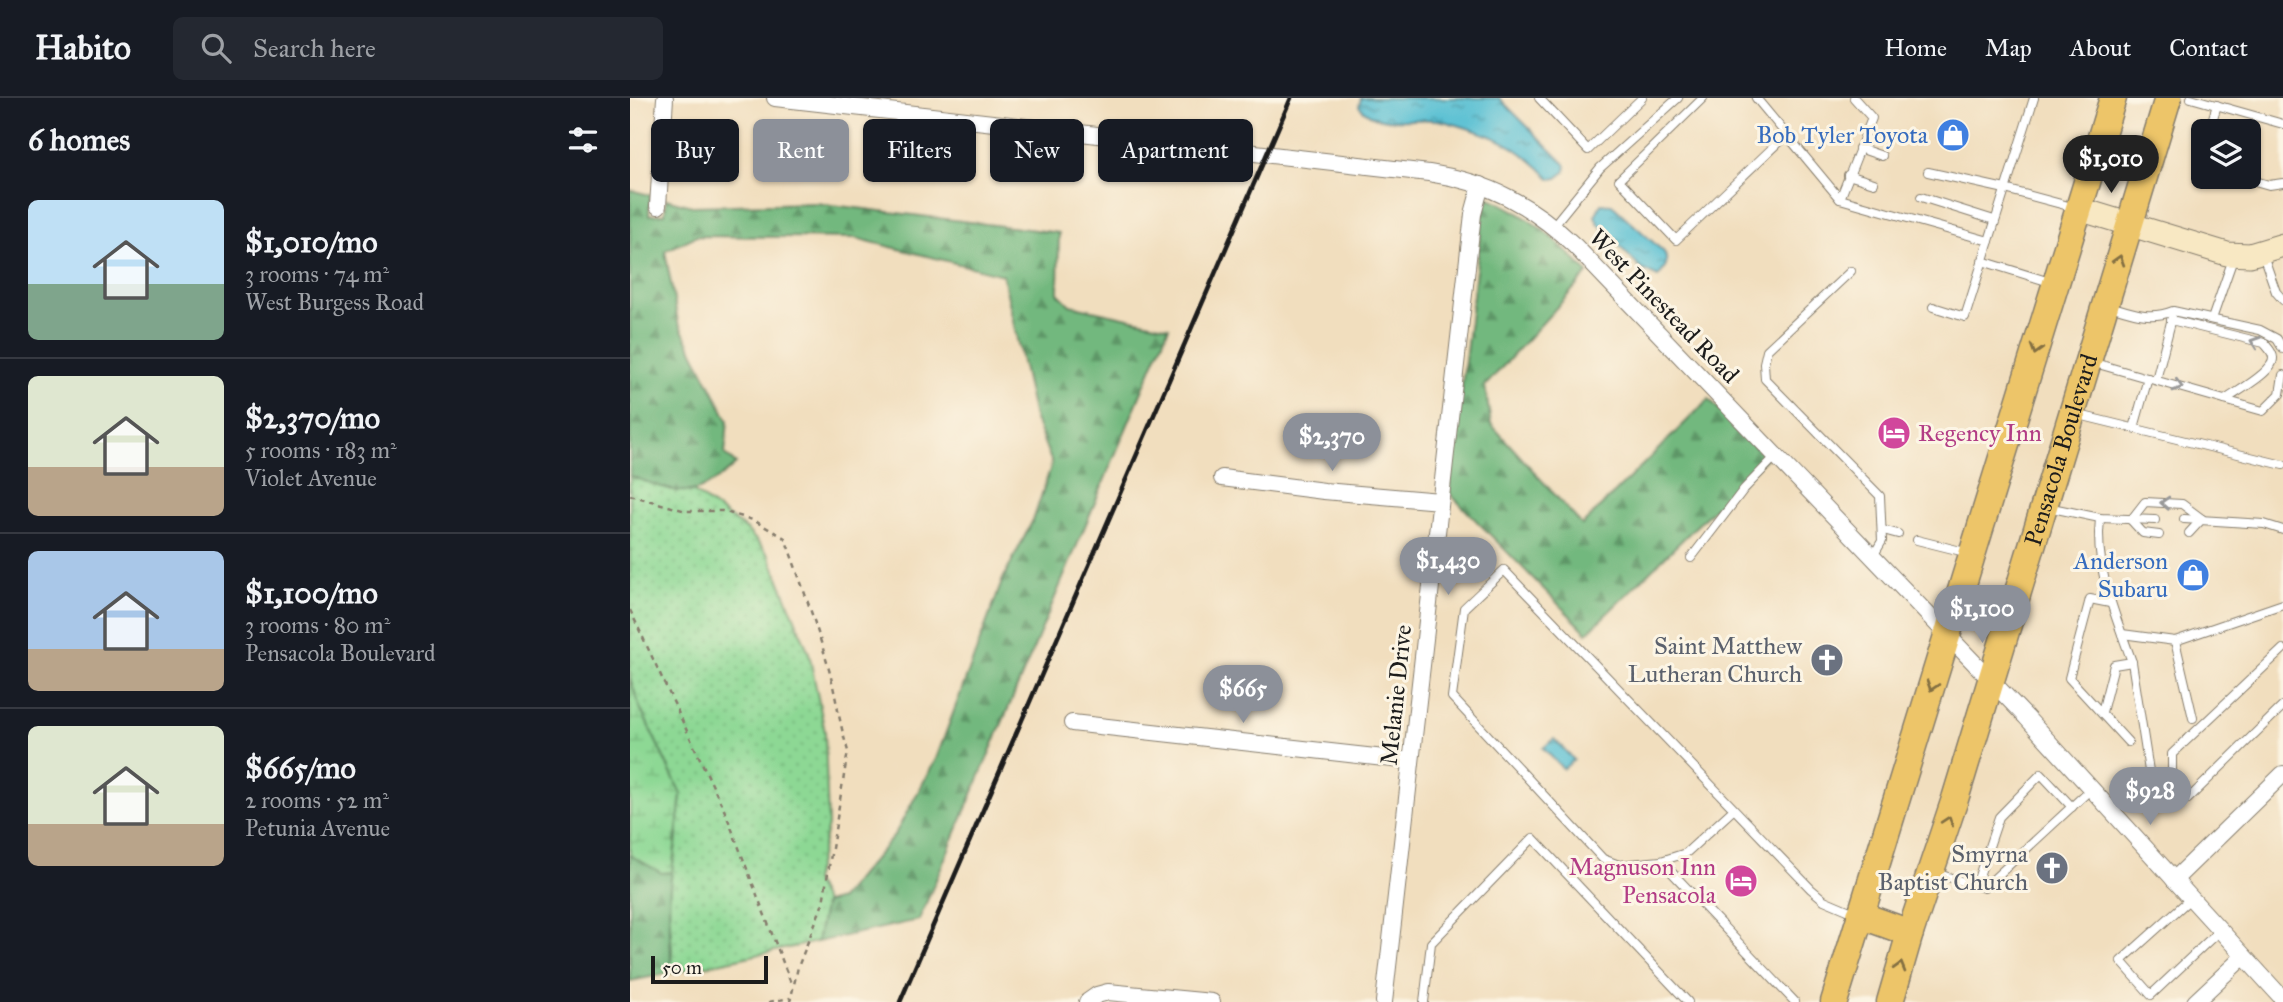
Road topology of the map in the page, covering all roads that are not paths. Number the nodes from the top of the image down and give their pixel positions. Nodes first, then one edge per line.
1 (665, 98) edge
2 (775, 98) edge
3 (1539, 98) edge
4 (1642, 98) edge
5 (1678, 98) edge
6 (1703, 98) edge
7 (1756, 98) edge
8 (1854, 98) edge
9 (2034, 98) edge
10 (2113, 98) edge
11 (2168, 98) edge
12 (2191, 98) edge
13 (2217, 105) junction
14 (2213, 119) edge
15 (2283, 124) edge
16 (1787, 135) junction
17 (1859, 148) junction
18 (1882, 156) dead end
19 (1928, 172) dead end
20 (1848, 176) junction
21 (1874, 183) dead end
22 (2261, 183) edge
23 (2283, 183) edge
24 (1481, 185) junction
25 (2006, 188) junction
26 (1921, 197) dead end
27 (1840, 198) junction
28 (658, 206) dead end
29 (2079, 209) junction
30 (1994, 220) junction
31 (2130, 223) junction
32 (1553, 226) junction
33 (1989, 241) junction
34 (2273, 249) edge
35 (2235, 254) junction
36 (1983, 261) junction
37 (1851, 271) dead end
38 (2056, 284) junction
39 (2283, 300) edge
40 (2105, 305) junction
41 (1933, 307) dead end
42 (2172, 316) junction
43 (2212, 319) junction
44 (2283, 349) edge
45 (2089, 361) junction
46 (2283, 375) edge
47 (2152, 379) junction
48 (2225, 400) junction
49 (2073, 413) junction
50 (2134, 428) junction
51 (1776, 456) junction
52 (2283, 465) edge
53 (1222, 478) dead end
54 (1440, 501) junction
55 (2044, 506) junction
56 (2100, 518) junction
57 (2184, 519) dead end
58 (2202, 519) junction
59 (2131, 520) junction
60 (2155, 520) dead end
61 (1883, 530) junction
62 (2283, 530) edge
63 (2189, 533) dead end
64 (1898, 534) dead end
65 (2160, 535) dead end
66 (1917, 540) dead end
67 (1973, 554) junction
68 (1691, 558) dead end
69 (1872, 558) junction
70 (2110, 603) junction
71 (2283, 604) edge
72 (2122, 634) junction
73 (1948, 637) junction
74 (2175, 641) junction
75 (2283, 649) edge
76 (2132, 662) junction
77 (1990, 680) junction
78 (2283, 706) edge
79 (2102, 712) junction
80 (2193, 718) dead end
81 (1072, 723) dead end
82 (2128, 742) dead end
83 (1411, 761) junction
84 (2283, 774) edge
85 (2091, 789) junction
86 (2072, 807) junction
87 (1734, 809) junction
88 (2111, 810) junction
89 (1661, 861) junction
90 (1931, 872) junction
91 (2174, 880) junction
92 (1976, 886) junction
93 (2190, 900) junction
94 (1860, 915) junction
95 (2219, 931) junction
96 (1910, 933) junction
97 (2243, 957) junction
98 (1091, 999) edge
99 (2283, 999) edge
100 (1212, 1002) edge
101 (1384, 1002) edge
102 (1424, 1002) edge
103 (1688, 1002) edge
104 (1795, 1002) edge
105 (1834, 1002) edge
106 (1890, 1002) edge
107 (2194, 1002) edge

1 - 28 street
2 - 24 street, West Pinestead Road
3 - 4 lane
5 - 32 lane
6 - 16 lane
7 - 16 lane
8 - 17 lane
9 - 25 lane
10 - 29 main road
11 - 31 main road, Pensacola Boulevard
12 - 13 lane
13 - 14 lane
13 - 15 lane
16 - 27 lane
17 - 18 lane
17 - 20 lane
19 - 25 lane
20 - 21 lane
20 - 27 lane
22 - 23 lane
24 - 32 street, West Pinestead Road
24 - 54 street, Melanie Drive
25 - 29 lane
25 - 30 lane
26 - 30 lane
27 - 33 lane
29 - 31 main road
29 - 38 main road
30 - 33 lane
31 - 35 main road
40 -> 31 main road, Pensacola Boulevard
32 - 51 street, West Pinestead Road
33 - 36 lane
34 - 35 main road
34 - 39 lane
35 - 43 lane
36 - 38 lane
36 - 41 lane
37 - 61 lane
38 -> 67 main road
40 - 42 lane
40 - 45 main road, Pensacola Boulevard
42 - 43 lane
42 - 47 lane
48 -> 42 lane
43 - 44 lane
45 - 47 lane
45 - 49 main road, Pensacola Boulevard
46 - 48 lane
47 -> 48 lane
47 - 50 lane
49 - 50 lane
49 - 55 main road, Pensacola Boulevard
50 - 52 lane
51 - 68 lane
51 - 69 street, West Pinestead Road
53 - 54 street
54 - 83 street, Melanie Drive
55 - 56 lane
55 - 77 main road, Pensacola Boulevard
56 - 59 lane
56 - 70 lane
57 - 58 lane
58 -> 59 lane
58 - 62 lane
58 - 63 lane
59 - 60 lane
59 - 65 lane
61 - 64 lane
61 - 69 lane
66 - 67 lane
67 - 73 main road
69 - 73 street, West Pinestead Road
70 - 72 lane
70 - 79 lane
71 - 74 lane
72 - 74 lane
72 - 76 lane
73 - 77 street, West Pinestead Road
73 -> 94 main road
74 - 80 lane
75 - 78 lane
76 - 79 lane
76 - 88 lane
77 - 85 street, West Pinestead Road
90 -> 77 main road, Pensacola Boulevard
79 - 82 lane
81 - 83 street
83 - 101 street, Melanie Drive
84 - 91 street
85 - 86 lane
85 - 88 street, West Pinestead Road
86 - 92 lane
86 - 92 lane
87 - 89 lane
87 - 89 lane
87 - 94 lane
88 - 91 street, West Pinestead Road
89 - 104 lane
90 - 92 lane
90 - 96 main road, Pensacola Boulevard
91 - 93 street, West Pinestead Road
93 - 95 street, West Pinestead Road
93 - 95 lane
94 - 96 main road
94 - 105 main road
95 - 97 street, West Pinestead Road
106 -> 96 main road, Pensacola Boulevard
97 - 99 street, West Pinestead Road
97 - 107 street
98 - 100 street
102 - 103 lane

